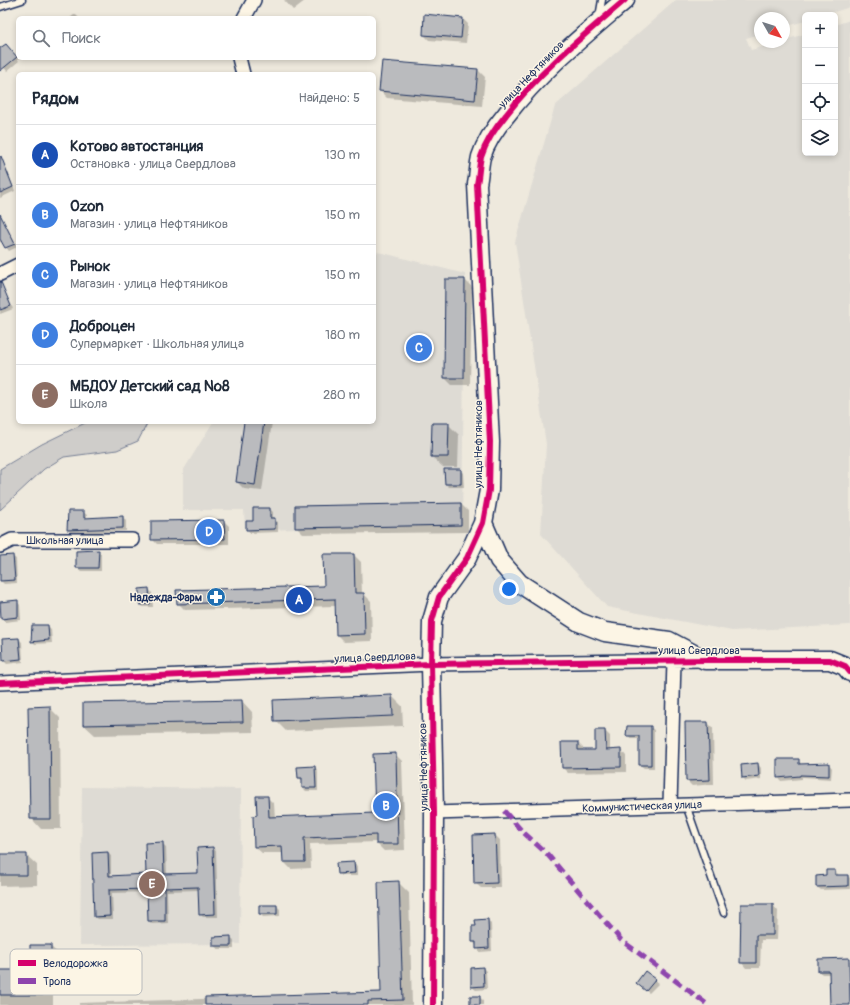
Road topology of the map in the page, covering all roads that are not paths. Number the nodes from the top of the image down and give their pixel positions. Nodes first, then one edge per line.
1 (22, 0) edge
2 (254, 0) edge
3 (602, 0) edge
4 (625, 0) edge
5 (0, 7) edge
6 (245, 16) edge
7 (598, 23) junction
8 (240, 60) edge
9 (242, 72) edge
10 (16, 266) edge
11 (0, 274) edge
12 (483, 523) junction
13 (132, 540) dead end
14 (0, 546) edge
15 (674, 660) junction
16 (705, 660) junction
17 (431, 664) junction
18 (848, 668) edge
19 (0, 683) edge
20 (850, 800) edge
21 (686, 805) junction
22 (670, 806) junction
23 (434, 813) junction
24 (724, 913) dead end
25 (433, 1005) edge

1 - 5 lane
2 - 6 street
3 - 7 lane
4 - 7 street, улица Нефтяников
7 - 12 street, улица Нефтяников
8 - 9 street
10 - 11 street
12 - 16 street
12 - 17 street, улица Нефтяников
13 - 14 street, Школьная улица
15 - 16 street, улица Свердлова
15 - 17 street, улица Свердлова
15 - 22 street
16 - 18 street, улица Свердлова
17 - 19 street, улица Свердлова
17 - 23 street, улица Нефтяников
20 - 21 street, Коммунистическая улица
21 - 22 street, Коммунистическая улица
21 - 24 lane
22 - 23 street, Коммунистическая улица
23 - 25 street, улица Нефтяников

